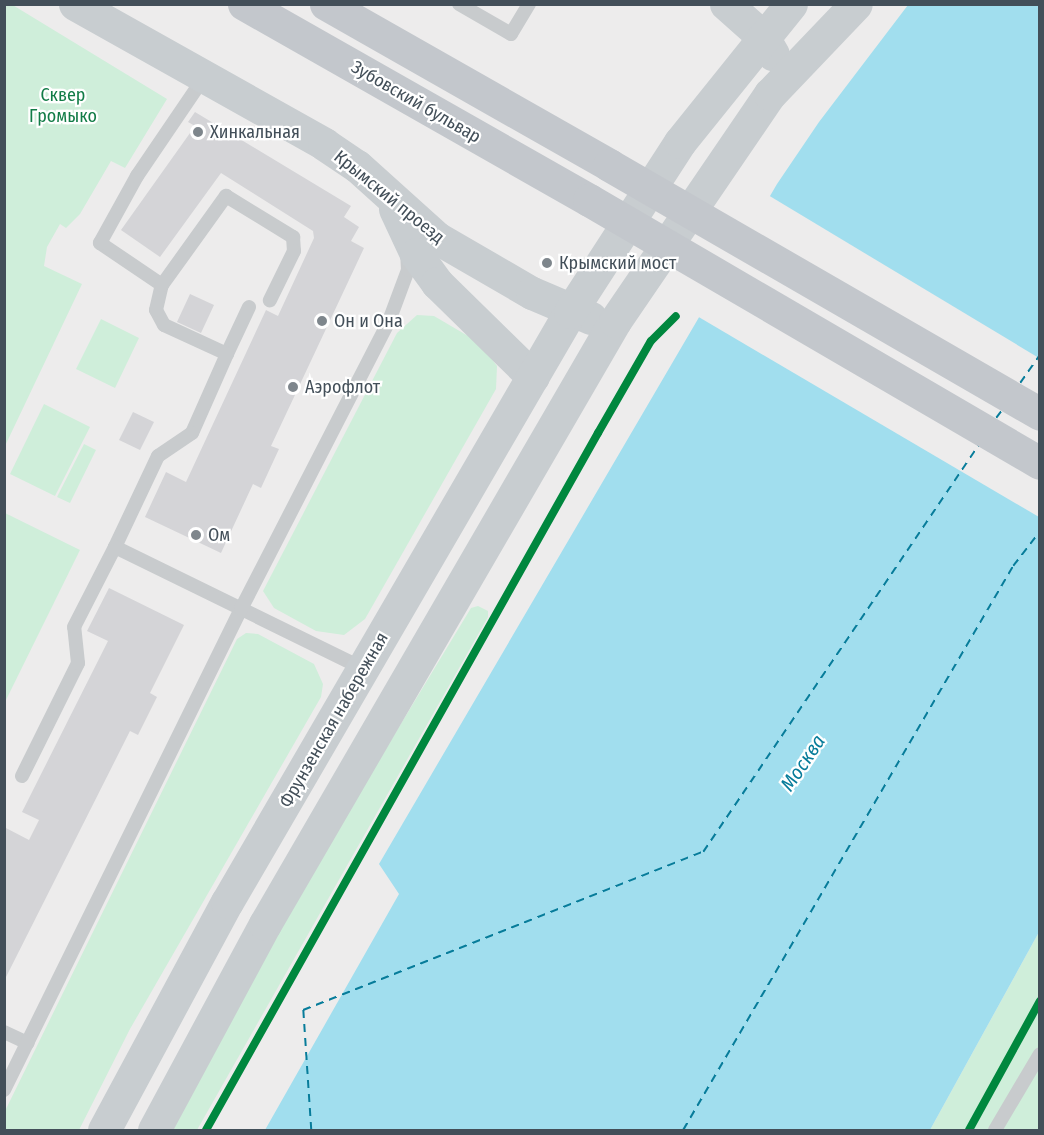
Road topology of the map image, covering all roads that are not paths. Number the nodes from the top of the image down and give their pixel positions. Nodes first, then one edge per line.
1 (75, 4) edge
2 (244, 4) edge
3 (326, 4) edge
4 (459, 4) edge
5 (529, 4) edge
6 (726, 4) edge
7 (791, 4) edge
8 (856, 4) edge
9 (763, 37) junction
10 (205, 76) junction
11 (770, 94) junction
12 (391, 200) junction
13 (406, 233) junction
14 (162, 285) junction
15 (270, 300) dead end
16 (249, 308) dead end
17 (570, 312) junction
18 (615, 321) junction
19 (227, 354) junction
20 (533, 377) junction
21 (1040, 414) edge
22 (1040, 463) edge
23 (115, 547) junction
24 (241, 609) junction
25 (364, 669) junction
26 (22, 776) dead end
27 (4, 1032) edge
28 (28, 1043) junction
29 (1040, 1054) edge
30 (4, 1090) edge
31 (104, 1131) edge
32 (154, 1131) edge
33 (995, 1131) edge

1 - 10 main road, Крымский проезд
2 - 22 main road, Зубовский бульвар, bridge
3 - 21 main road, bridge
4 - 5 lane
6 - 9 main road
7 - 9 main road, Фрунзенская набережная
8 - 11 main road
9 - 11 main road
9 - 17 main road, Фрунзенская набережная
10 - 12 main road, Крымский проезд
10 - 14 lane
11 - 18 main road
12 - 13 main road
12 - 17 main road, Крымский проезд
13 - 20 main road
13 - 24 lane
14 - 15 lane
14 - 19 lane
16 - 19 lane
17 - 18 main road, Крымский проезд
17 - 20 main road, Фрунзенская набережная
18 - 32 main road
19 - 23 lane
20 - 25 main road, Фрунзенская набережная
23 - 24 lane
23 - 26 lane
24 - 25 lane
24 - 28 lane
25 - 31 main road, Фрунзенская набережная
27 - 28 lane
28 - 30 lane
29 - 33 lane

